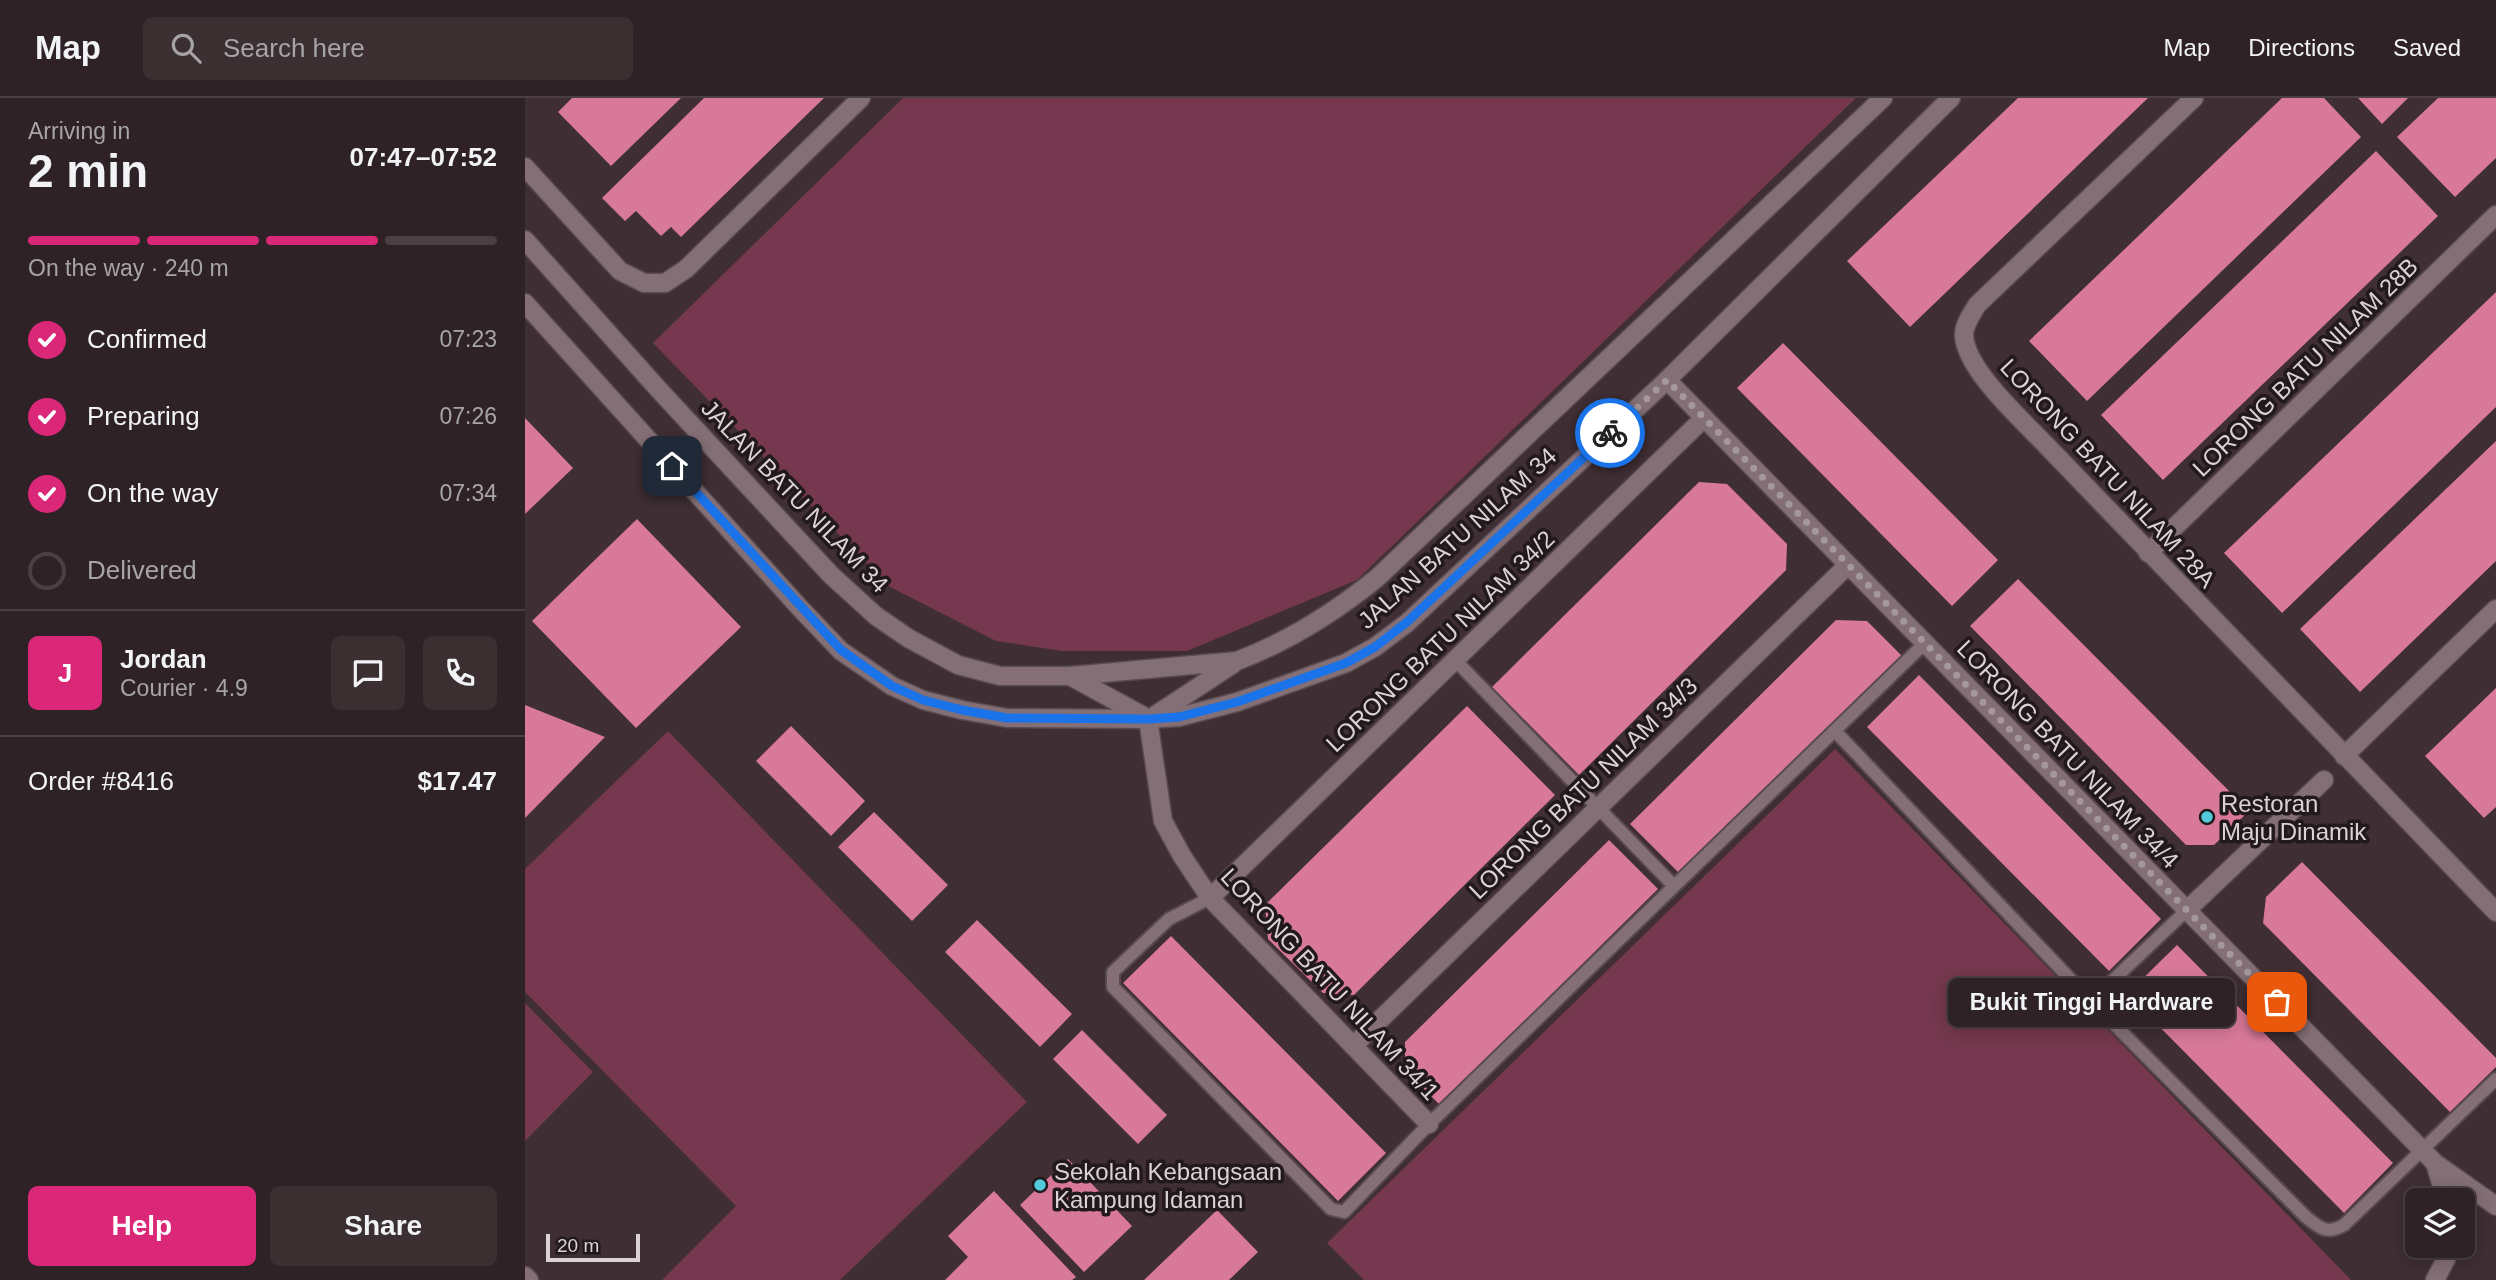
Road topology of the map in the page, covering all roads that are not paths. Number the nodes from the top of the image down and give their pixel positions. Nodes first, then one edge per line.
1 (861, 98) edge
2 (1883, 98) edge
3 (1951, 98) edge
4 (2194, 98) edge
5 (1932, 107) edge
6 (525, 167) edge
7 (2496, 215) edge
8 (525, 240) edge
9 (525, 303) edge
10 (1667, 380) junction
11 (1704, 418) junction
12 (2148, 553) junction
13 (1848, 565) junction
14 (2496, 609) edge
15 (1925, 643) junction
16 (1455, 660) junction
17 (1237, 661) junction
18 (1070, 676) junction
19 (1148, 719) junction
20 (1835, 731) junction
21 (2344, 756) junction
22 (2323, 780) dead end
23 (1598, 808) junction
24 (1674, 886) junction
25 (1210, 898) junction
26 (2187, 910) junction
27 (2496, 912) edge
28 (2091, 1001) junction
29 (1353, 1046) junction
30 (2496, 1079) edge
31 (1429, 1124) junction
32 (2429, 1157) junction
33 (2441, 1188) edge
34 (2496, 1206) edge
35 (2446, 1258) edge
36 (525, 1276) edge
37 (529, 1280) edge
38 (2435, 1280) edge

1 - 6 street
2 - 17 street, JALAN BATU NILAM 34
3 - 5 street, JALAN BATU NILAM 34
4 - 12 street, LORONG BATU NILAM 28A
5 - 10 street, JALAN BATU NILAM 34
7 - 12 street, LORONG BATU NILAM 28B
8 - 18 street, JALAN BATU NILAM 34
9 - 19 street, JALAN BATU NILAM 34
10 - 11 street, LORONG BATU NILAM 34/4
10 - 19 street, JALAN BATU NILAM 34
11 - 13 street, LORONG BATU NILAM 34/4
11 - 16 street, LORONG BATU NILAM 34/2
12 - 21 street, LORONG BATU NILAM 28A
13 - 15 street, LORONG BATU NILAM 34/4
13 - 23 street, LORONG BATU NILAM 34/3
14 - 21 street
15 - 20 lane
15 - 26 street, LORONG BATU NILAM 34/4
16 - 23 lane
16 - 25 street, LORONG BATU NILAM 34/2
17 - 18 street, JALAN BATU NILAM 34
17 - 19 street
18 - 19 street
19 - 25 street, LORONG BATU NILAM 34/1
20 - 24 lane
20 - 28 lane
21 - 27 street, LORONG BATU NILAM 28A
22 - 26 street
23 - 24 lane
23 - 29 street, LORONG BATU NILAM 34/3
24 - 31 lane
25 - 29 street, LORONG BATU NILAM 34/1
25 - 31 lane
26 - 28 lane
26 - 32 street, LORONG BATU NILAM 34/4
28 - 32 lane
29 - 31 street, LORONG BATU NILAM 34/1
30 - 32 lane
32 - 33 street, LORONG BATU NILAM 34/4
32 - 34 street, LORONG BATU NILAM 34/4
35 - 38 street
36 - 37 street

